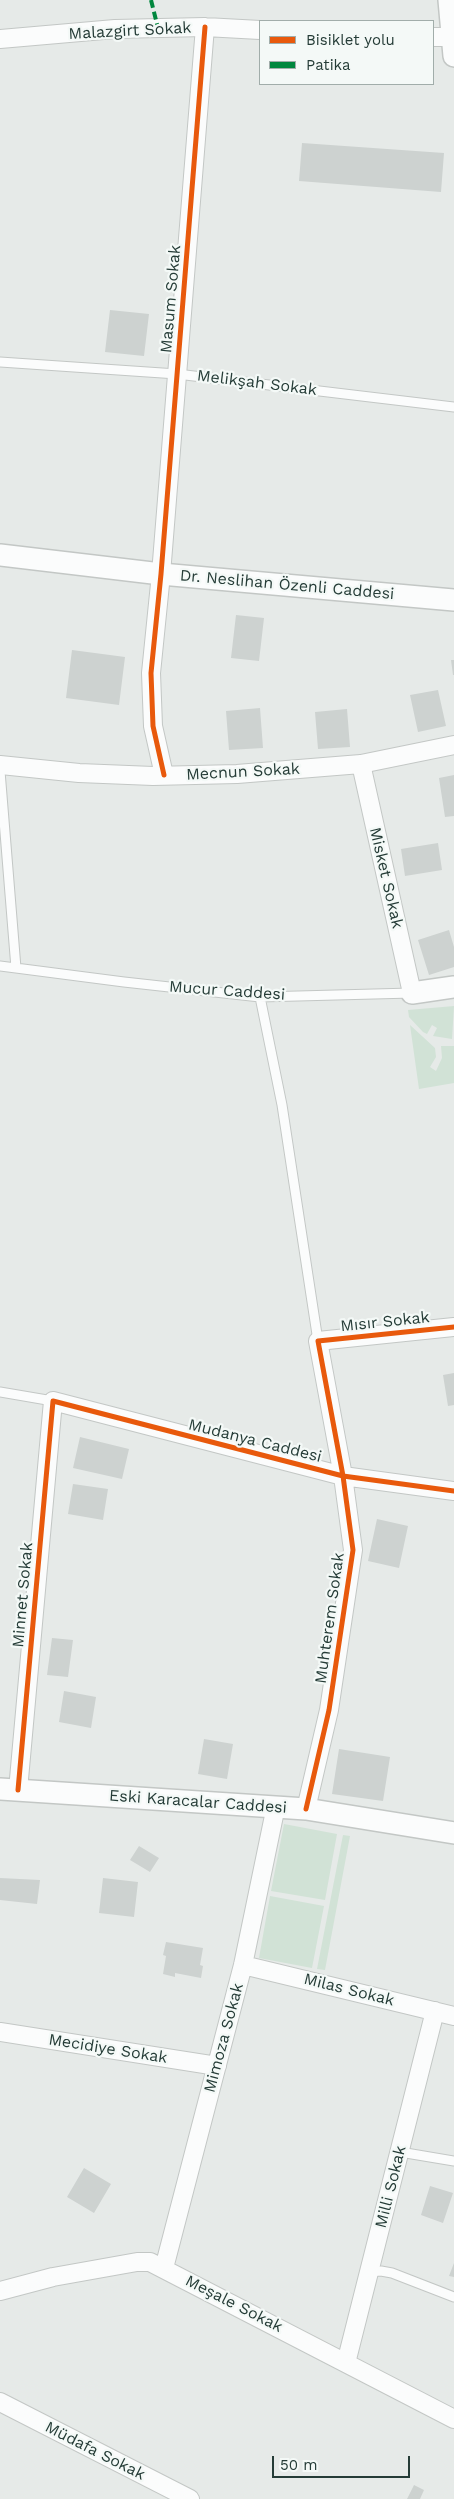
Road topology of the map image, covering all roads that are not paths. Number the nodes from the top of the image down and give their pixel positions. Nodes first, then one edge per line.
1 (449, 0) edge
2 (205, 27) junction
3 (259, 30) edge
4 (0, 39) edge
5 (448, 42) edge
6 (0, 362) edge
7 (177, 374) junction
8 (454, 407) edge
9 (0, 555) edge
10 (161, 574) junction
11 (454, 600) edge
12 (454, 745) edge
13 (360, 764) junction
14 (0, 765) edge
15 (0, 771) edge
16 (164, 776) junction
17 (0, 966) edge
18 (16, 968) junction
19 (454, 987) edge
20 (412, 993) junction
21 (260, 996) junction
22 (454, 1327) edge
23 (318, 1341) junction
24 (0, 1392) edge
25 (53, 1401) junction
26 (343, 1476) junction
27 (454, 1491) edge
28 (9, 1790) edge
29 (276, 1806) junction
30 (306, 1809) junction
31 (454, 1833) edge
32 (243, 1965) junction
33 (435, 2012) junction
34 (454, 2016) edge
35 (0, 2032) edge
36 (217, 2066) junction
37 (400, 2152) junction
38 (454, 2161) edge
39 (164, 2268) junction
40 (369, 2272) junction
41 (0, 2291) edge
42 (454, 2297) edge
43 (346, 2362) junction
44 (0, 2402) edge
45 (454, 2419) edge
46 (190, 2499) edge

1 - 5 street
2 - 3 street, Malazgirt Sokak
2 - 4 street, Malazgirt Sokak
2 - 7 street, Masum Sokak
6 - 7 lane, Melikşah Sokak
7 - 8 lane, Melikşah Sokak
7 - 10 street, Masum Sokak
9 - 10 street, Dr. Neslihan Özenli Caddesi
10 - 11 street, Dr. Neslihan Özenli Caddesi
10 - 16 street, Masum Sokak
12 - 13 street, Mecnun Sokak
13 - 16 street, Mecnun Sokak
13 - 20 street, Misket Sokak
14 - 16 street, Mecnun Sokak
15 - 18 lane
17 - 18 lane, Mucur Caddesi
18 - 21 lane, Mucur Caddesi
19 - 20 street, Mucur Caddesi
20 - 21 lane, Mucur Caddesi
21 - 23 lane
22 - 23 street, Mısır Sokak
23 - 26 street, Muhterem Sokak
24 - 25 lane, Mudanya Caddesi
25 - 26 street, Mudanya Caddesi
25 - 28 street, Minnet Sokak
26 - 27 street, Mudanya Caddesi
26 - 30 street, Muhterem Sokak
28 - 29 street, Eski Karacalar Caddesi
29 - 30 street, Eski Karacalar Caddesi
29 - 32 street, Mimoza Sokak
30 - 31 street, Eski Karacalar Caddesi
32 - 33 street, Milas Sokak
32 - 36 street, Mimoza Sokak
33 - 34 street, Milas Sokak
33 - 37 street, Milli Sokak
35 - 36 street, Mecidiye Sokak
36 - 39 street, Mimoza Sokak
37 - 38 lane
37 - 40 street, Milli Sokak
39 - 41 street, Meşale Sokak
39 - 43 street, Meşale Sokak
40 - 42 lane
40 - 43 street, Milli Sokak
43 - 45 street, Meşale Sokak
44 - 46 street, Müdafa Sokak

